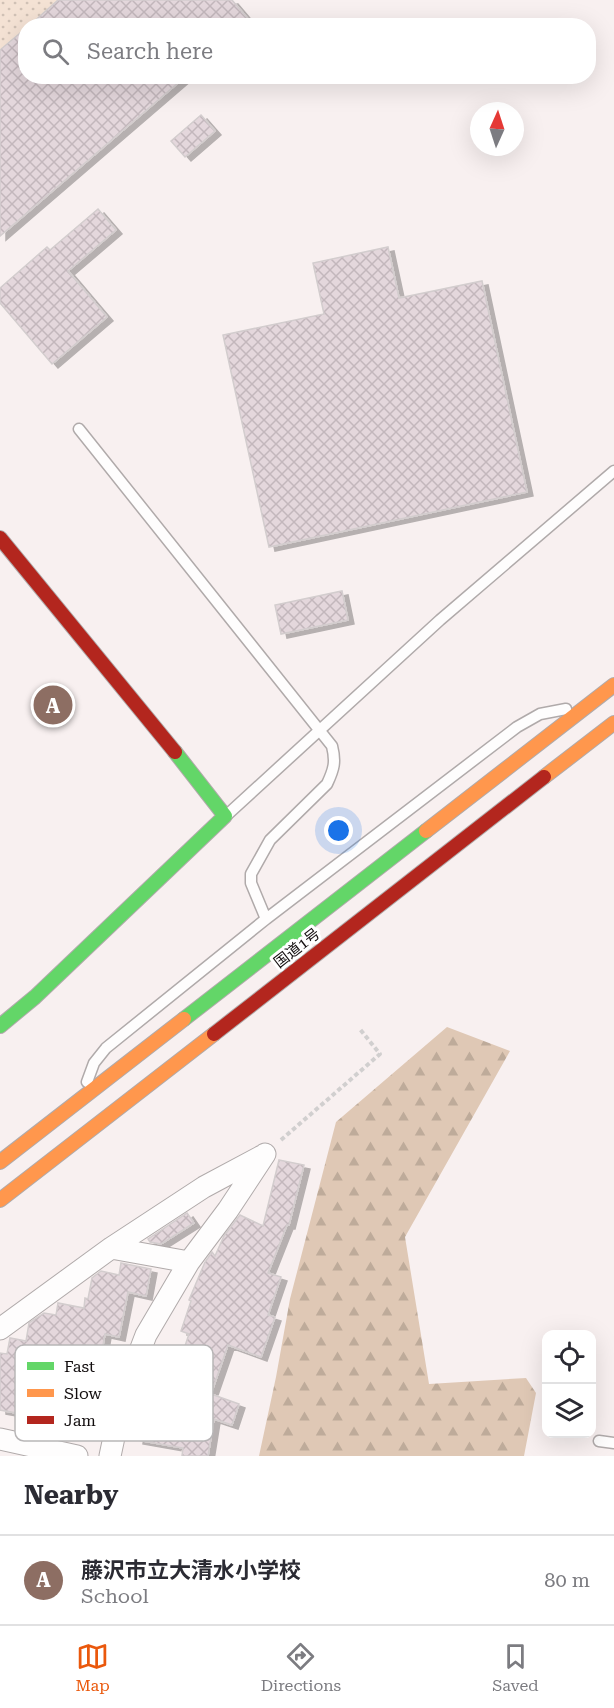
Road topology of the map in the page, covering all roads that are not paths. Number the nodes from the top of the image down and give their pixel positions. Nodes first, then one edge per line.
1 (79, 429) dead end
2 (614, 471) edge
3 (0, 538) edge
4 (614, 686) edge
5 (590, 704) junction
6 (614, 723) edge
7 (225, 816) junction
8 (266, 919) junction
9 (0, 1026) edge
10 (81, 1100) junction
11 (0, 1162) edge
12 (0, 1200) edge
13 (111, 1248) junction
14 (189, 1262) junction
15 (0, 1329) edge
16 (142, 1345) edge
17 (0, 1439) edge
18 (113, 1441) edge
19 (598, 1441) dead end
20 (614, 1443) edge
21 (77, 1456) edge
22 (110, 1456) edge

1 - 8 lane
2 - 7 lane
3 - 7 main road
4 - 5 main road, 国道1号
5 - 8 lane
5 - 10 main road, 国道1号
6 - 12 main road, 国道1号
7 - 9 main road
8 - 10 lane
10 - 11 main road, 国道1号
13 - 14 street
13 - 14 street
13 - 15 street
14 - 16 street
17 - 21 street
18 - 22 street
19 - 20 lane

